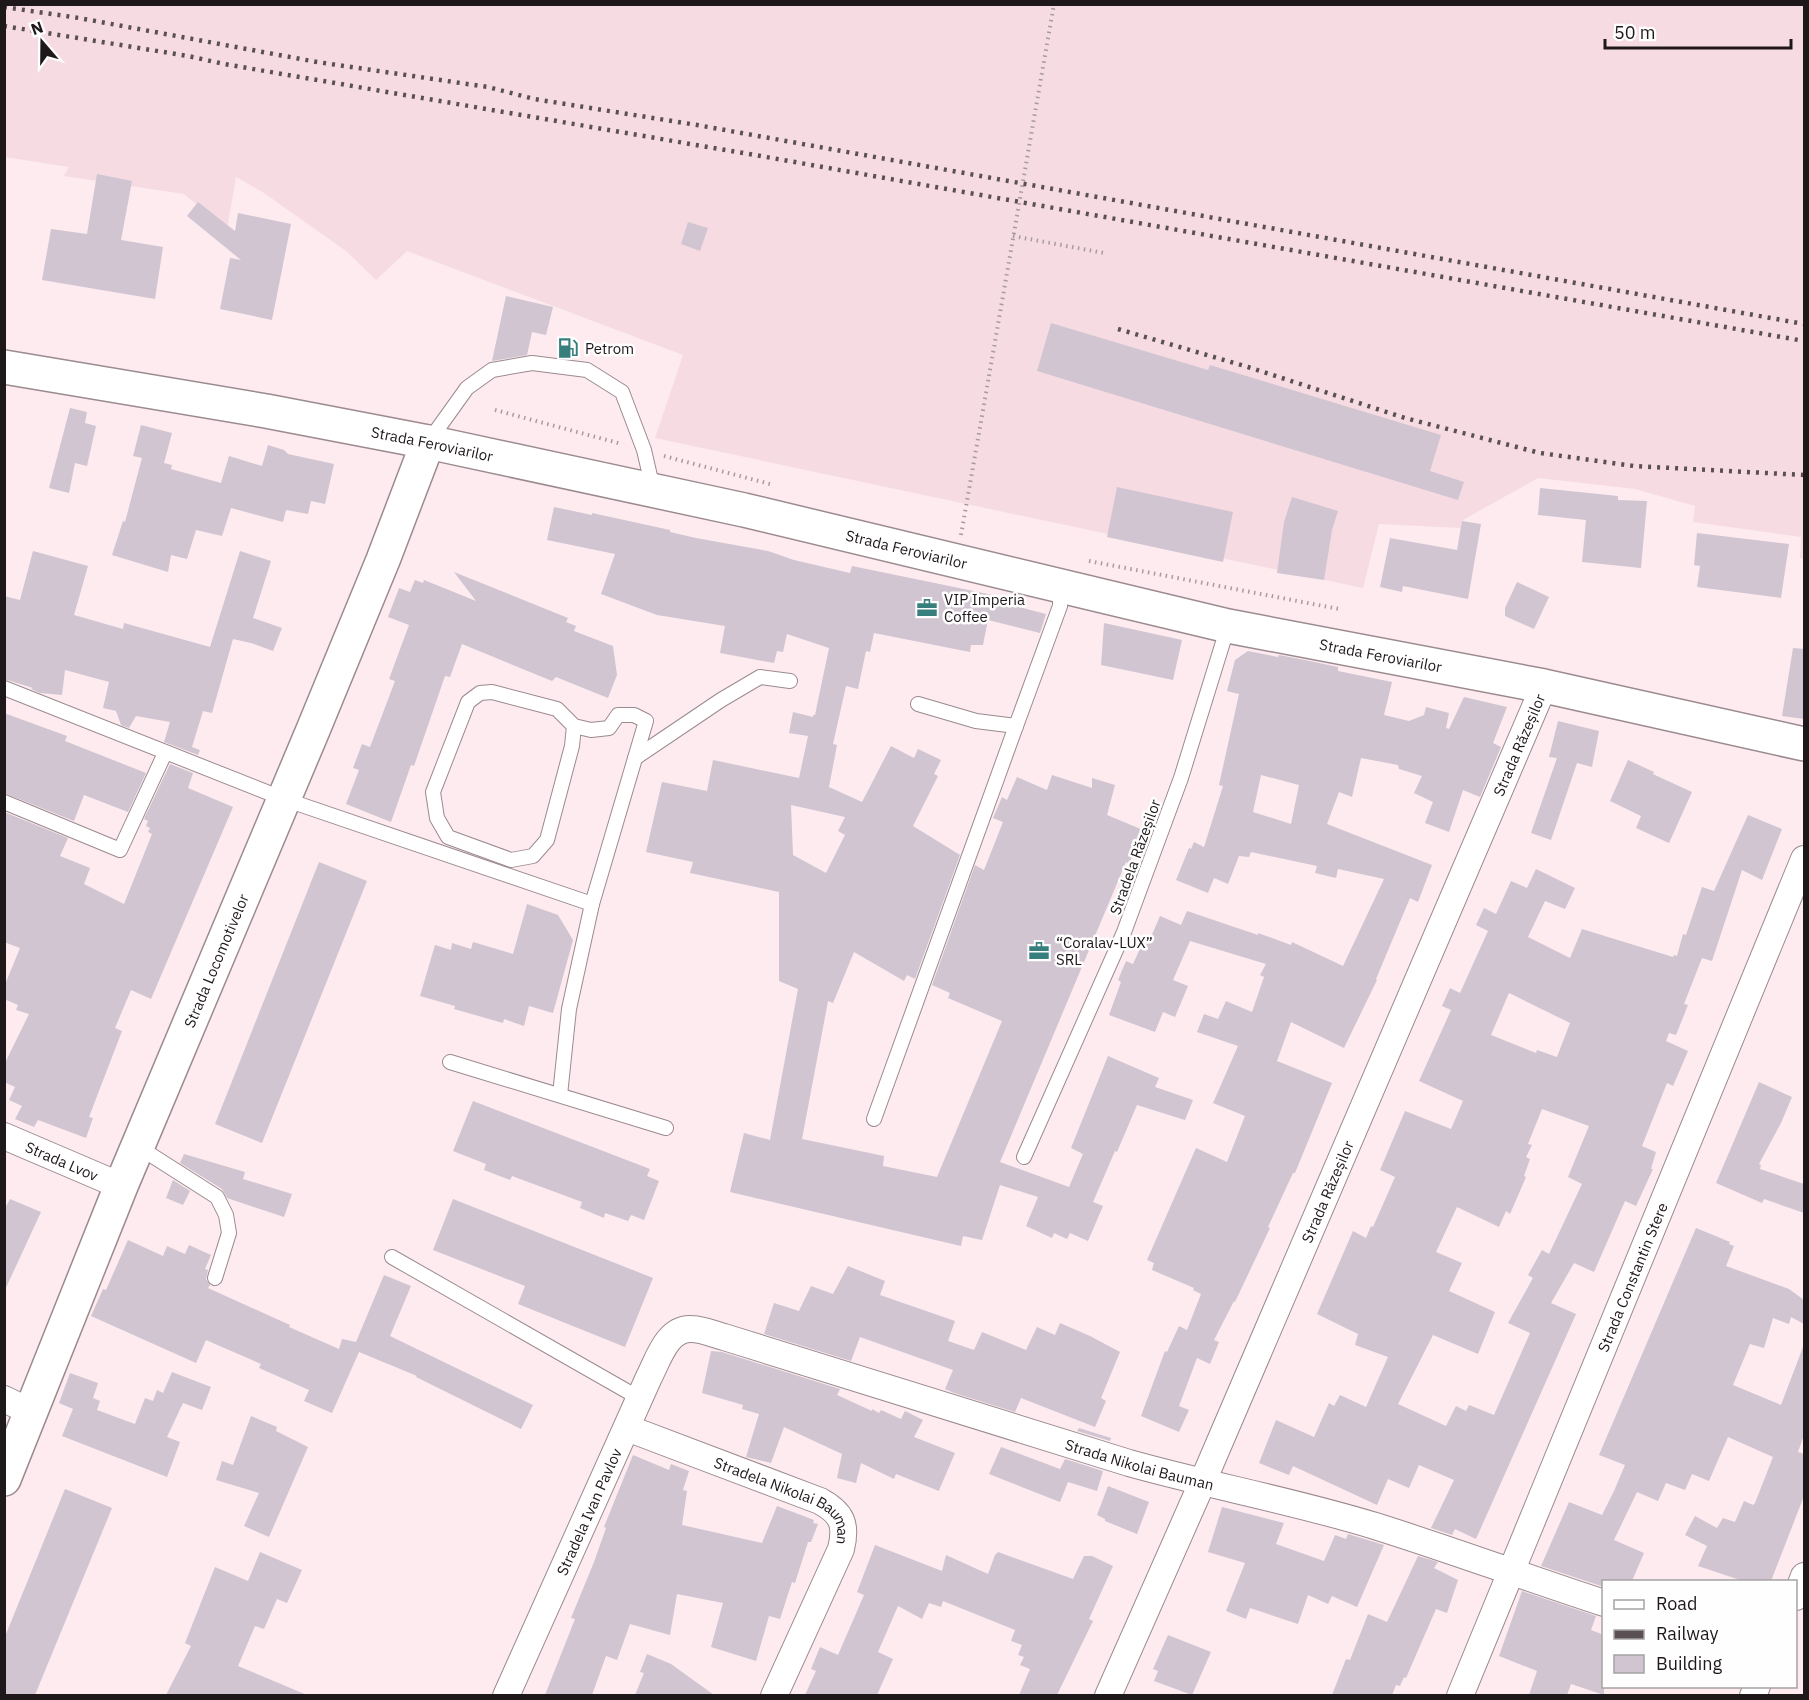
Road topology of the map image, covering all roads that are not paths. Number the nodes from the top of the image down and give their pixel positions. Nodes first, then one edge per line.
1 (4, 367) edge
2 (428, 442) junction
3 (653, 491) junction
4 (1060, 586) junction
5 (1228, 626) junction
6 (790, 681) dead end
7 (1544, 686) junction
8 (4, 688) edge
9 (918, 704) dead end
10 (574, 726) junction
11 (1017, 726) junction
12 (1804, 744) edge
13 (165, 753) junction
14 (635, 758) junction
15 (284, 800) junction
16 (4, 802) edge
17 (1804, 859) edge
18 (592, 904) junction
19 (450, 1062) dead end
20 (560, 1095) junction
21 (874, 1119) dead end
22 (666, 1128) dead end
23 (4, 1136) edge
24 (137, 1146) junction
25 (1024, 1157) dead end
26 (121, 1186) junction
27 (392, 1257) dead end
28 (215, 1278) dead end
29 (678, 1332) joint
30 (639, 1398) junction
31 (18, 1406) edge
32 (627, 1428) junction
33 (4, 1479) edge
34 (1203, 1481) junction
35 (1511, 1572) junction
36 (1804, 1576) edge
37 (1797, 1594) edge
38 (1602, 1602) edge
39 (506, 1695) edge
40 (774, 1695) edge
41 (1108, 1695) edge
42 (1460, 1695) edge

1 - 2 main road, Strada Feroviarilor
2 - 3 main road, Strada Feroviarilor
2 - 3 lane
2 - 15 main road, Strada Locomotivelor
3 - 4 main road, Strada Feroviarilor
4 - 5 main road, Strada Feroviarilor
4 - 11 lane
5 - 7 main road, Strada Feroviarilor
5 - 25 lane, Stradela Răzeșilor
6 - 14 lane
7 - 12 main road, Strada Feroviarilor
7 - 34 street, Strada Răzeșilor
8 - 13 lane
9 - 11 lane
10 - 10 lane
10 - 14 lane
11 - 21 lane
13 - 15 lane
13 - 16 lane
14 - 18 lane
15 - 18 lane
15 - 24 main road, Strada Locomotivelor
17 - 35 street, Strada Constantin Stere
18 - 20 lane
19 - 20 lane
20 - 22 lane
23 - 26 street, Strada Lvov
24 - 26 main road, Strada Locomotivelor
24 - 28 lane
26 - 31 main road, Strada Locomotivelor
27 - 30 lane
29 - 30 street, Stradela Ivan Pavlov
29 - 34 street, Strada Nikolai Bauman
30 - 32 street, Stradela Ivan Pavlov
31 - 33 main road, Strada Locomotivelor
32 - 39 street, Stradela Ivan Pavlov
32 - 40 street, Stradela Nikolai Bauman
34 - 35 street, Strada Nikolai Bauman
34 - 41 street, Strada Răzeșilor
35 - 38 street, Strada Nikolai Bauman
35 - 42 street, Strada Constantin Stere
36 - 37 street

